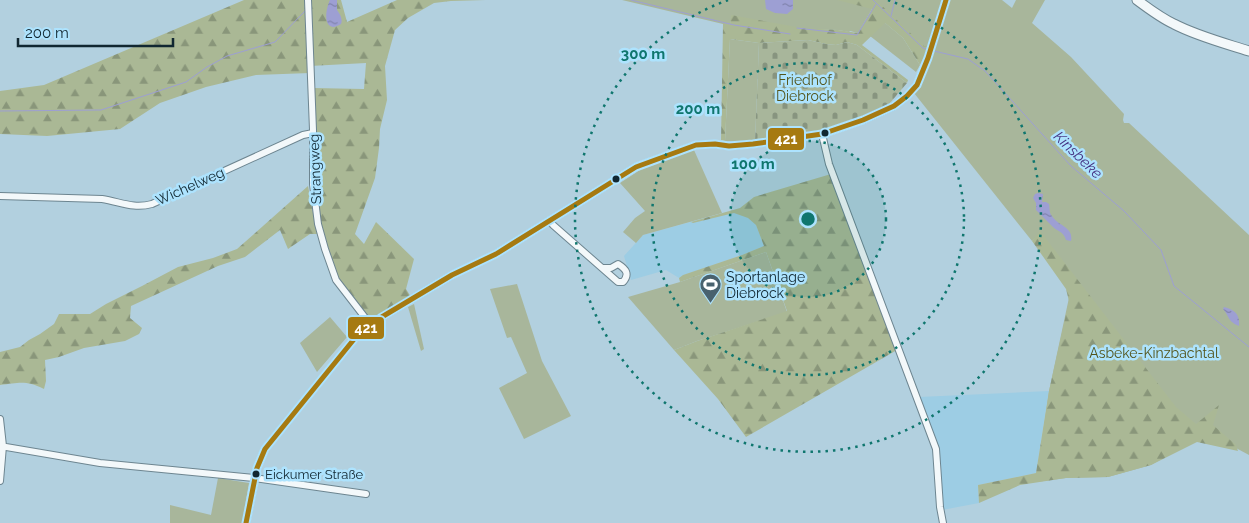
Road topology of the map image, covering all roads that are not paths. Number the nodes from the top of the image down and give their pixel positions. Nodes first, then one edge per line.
1 (308, 0) edge
2 (946, 0) edge
3 (1137, 0) edge
4 (1249, 51) edge
5 (313, 133) junction
6 (822, 134) junction
7 (0, 196) edge
8 (550, 221) junction
9 (603, 268) dead end
10 (370, 324) junction
11 (0, 419) edge
12 (2, 446) edge
13 (254, 478) junction
14 (0, 481) edge
15 (366, 494) dead end
16 (246, 523) edge
17 (943, 523) edge

1 - 5 street, Strangweg
2 - 6 street
3 - 4 main road
5 - 7 street, Wichelweg
5 - 10 street, Strangweg
6 - 8 street
6 - 17 street
8 - 9 street
8 - 10 street
10 - 13 street
11 - 12 street
12 - 13 street
12 - 14 street
13 - 15 street
13 - 16 street

